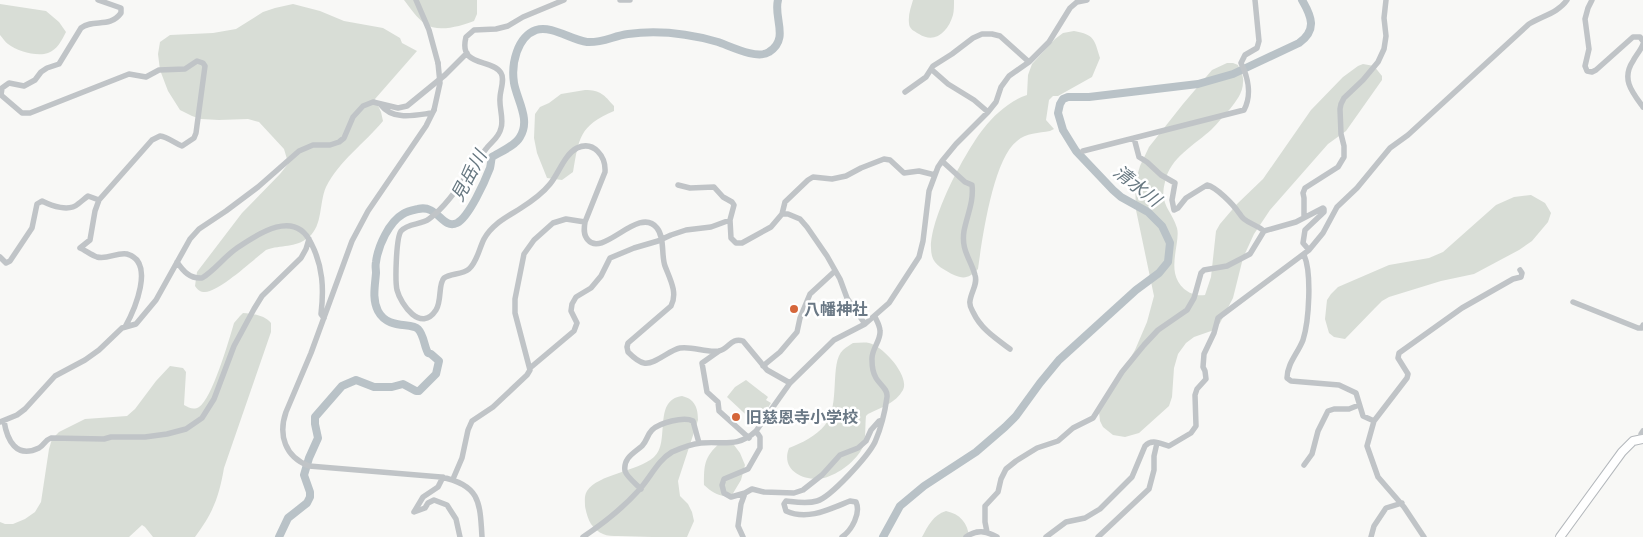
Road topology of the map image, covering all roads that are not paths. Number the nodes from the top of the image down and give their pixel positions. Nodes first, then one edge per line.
1 (98, 0) edge
2 (416, 0) edge
3 (564, 0) edge
4 (620, 0) edge
5 (630, 0) edge
6 (1087, 0) edge
7 (1255, 0) edge
8 (1386, 0) edge
9 (1568, 0) edge
10 (1592, 0) edge
11 (1643, 42) edge
12 (467, 53) junction
13 (1029, 62) junction
14 (931, 69) junction
15 (906, 92) dead end
16 (381, 105) junction
17 (1643, 107) edge
18 (433, 112) junction
19 (988, 112) junction
20 (1134, 138) junction
21 (1083, 152) dead end
22 (942, 161) junction
23 (935, 175) junction
24 (678, 185) dead end
25 (99, 200) junction
26 (782, 214) junction
27 (1304, 216) junction
28 (730, 220) junction
29 (585, 222) junction
30 (1264, 231) junction
31 (309, 239) junction
32 (661, 239) junction
33 (1309, 250) junction
34 (1304, 255) junction
35 (0, 257) edge
36 (177, 262) junction
37 (835, 270) junction
38 (1520, 270) dead end
39 (1573, 302) dead end
40 (875, 317) junction
41 (324, 318) junction
42 (864, 324) junction
43 (1643, 325) edge
44 (125, 327) junction
45 (1010, 350) dead end
46 (718, 351) junction
47 (763, 366) junction
48 (530, 368) junction
49 (790, 383) junction
50 (1359, 405) junction
51 (882, 420) junction
52 (1374, 421) junction
53 (2, 422) edge
54 (756, 431) junction
55 (1642, 436) edge
56 (749, 438) junction
57 (1157, 442) junction
58 (699, 443) junction
59 (1304, 465) dead end
60 (442, 477) junction
61 (453, 479) junction
62 (641, 489) junction
63 (744, 493) junction
64 (1402, 503) junction
65 (986, 532) junction
66 (1050, 536) edge
67 (460, 537) edge
68 (482, 537) edge
69 (583, 537) edge
70 (743, 537) edge
71 (842, 537) edge
72 (966, 537) edge
73 (997, 537) edge
74 (1098, 537) edge
75 (1371, 537) edge
76 (1424, 537) edge
77 (1560, 537) edge

1 - 25 street
2 - 18 street, bridge
3 - 12 street
4 - 5 street
6 - 13 street
7 - 20 street
8 - 27 street
9 - 33 street
10 - 11 street
11 - 17 street
12 - 16 street
12 - 29 street
13 - 14 street
13 - 19 street
14 - 15 street
14 - 19 street
16 - 18 street
16 - 36 street
18 - 41 street
19 - 22 street
20 - 21 street
20 - 30 street
22 - 23 street
22 - 45 street
23 - 26 street
23 - 40 street
24 - 28 street
25 - 35 street
25 - 44 street
26 - 28 street
26 - 37 street
27 - 30 street
27 - 33 street
28 - 32 street
29 - 32 street
29 - 48 street
30 - 65 street
31 - 36 street
31 - 41 street
31 - 53 street
32 - 46 street
32 - 48 street
33 - 34 street
34 - 50 street
34 - 57 street
36 - 44 street
37 - 42 street
37 - 47 street
38 - 52 street
39 - 43 street
40 - 42 street
40 - 51 street
41 - 60 street
42 - 49 street
44 - 53 street
46 - 47 street
46 - 56 street
47 - 49 street
48 - 61 street
49 - 54 street
50 - 52 street
50 - 59 street
51 - 63 street
51 - 71 street
52 - 64 street
54 - 56 street
54 - 63 street
55 - 77 main road
56 - 58 street
57 - 66 street
57 - 74 street
58 - 62 street
58 - 62 street
60 - 61 street
60 - 67 street
61 - 68 street
62 - 69 street
63 - 70 street
64 - 75 street
64 - 76 street
65 - 72 street
65 - 73 street

